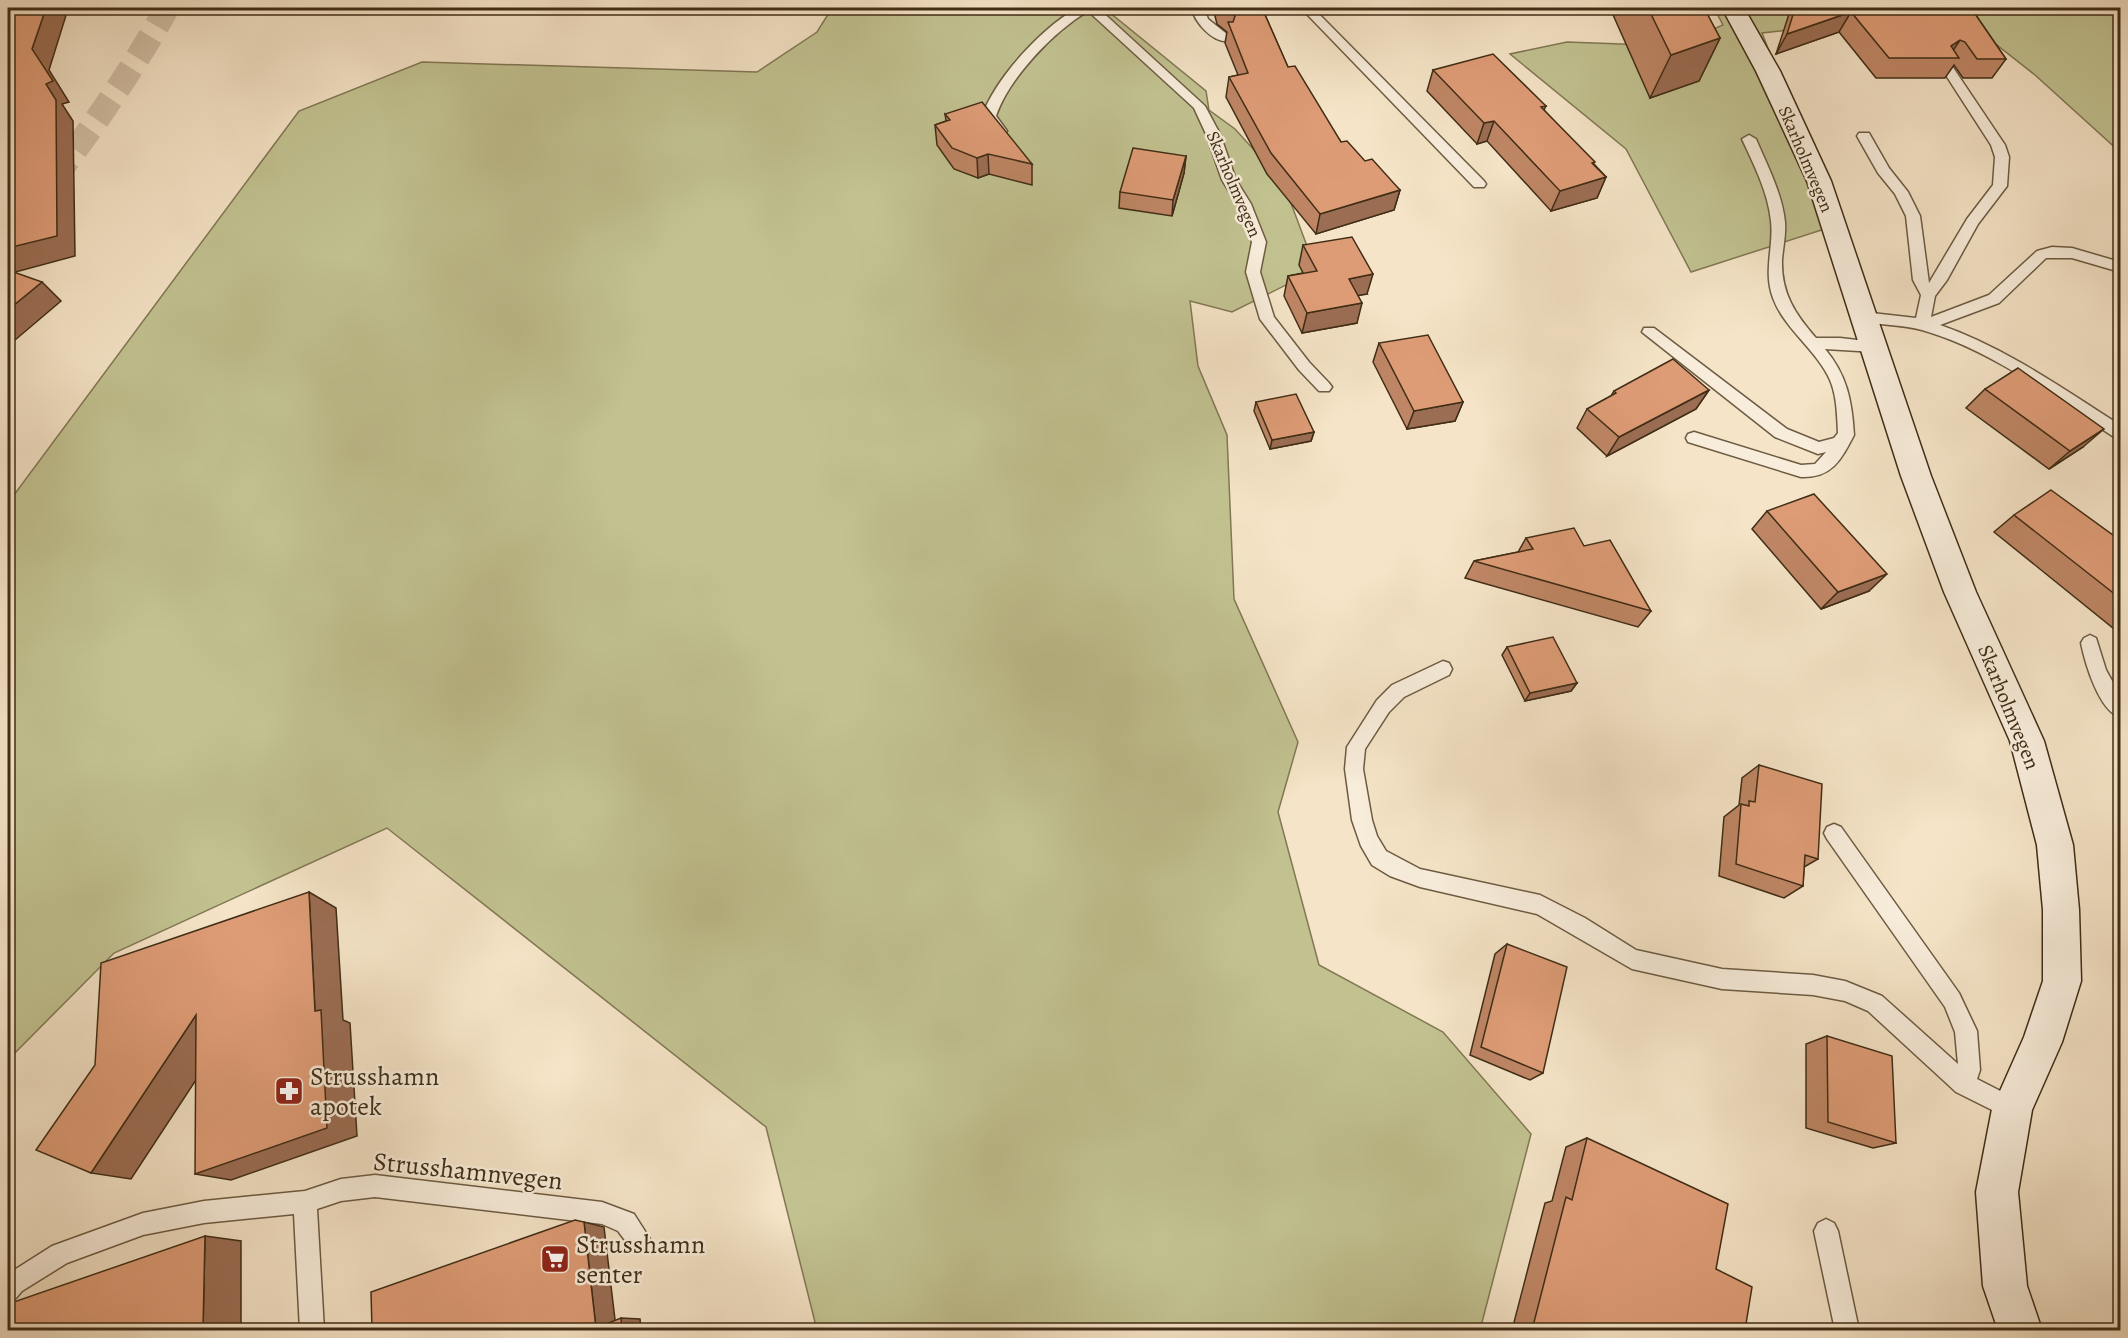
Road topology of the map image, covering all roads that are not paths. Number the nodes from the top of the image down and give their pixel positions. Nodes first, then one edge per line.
1 (1085, 8) edge
2 (1090, 8) edge
3 (1198, 8) edge
4 (1307, 8) edge
5 (1733, 8) edge
6 (1224, 39) dead end
7 (1946, 66) edge
8 (1003, 134) edge
9 (1864, 136) dead end
10 (1749, 139) dead end
11 (1479, 184) dead end
12 (2121, 267) edge
13 (1928, 295) junction
14 (1863, 316) junction
15 (1925, 326) junction
16 (1649, 332) dead end
17 (1812, 344) junction
18 (1875, 347) junction
19 (1324, 387) dead end
20 (2121, 434) edge
21 (1694, 438) dead end
22 (1838, 442) junction
23 (2090, 644) dead end
24 (1443, 669) dead end
25 (2121, 709) edge
26 (1834, 832) dead end
27 (1964, 1084) junction
28 (2012, 1109) junction
29 (305, 1202) junction
30 (1826, 1231) dead end
31 (638, 1239) dead end
32 (8, 1290) edge
33 (312, 1330) edge
34 (1847, 1330) edge
35 (2020, 1330) edge

1 - 8 lane
2 - 19 lane, Skarholmvegen
3 - 6 lane
4 - 11 lane
5 - 14 street, Skarholmvegen
7 - 13 lane
9 - 13 lane
10 - 17 lane
12 - 15 lane
13 - 15 lane
14 - 15 lane
14 - 18 street, Skarholmvegen
15 - 20 lane
16 - 22 lane
17 - 18 lane
17 - 22 lane
18 - 28 street, Skarholmvegen
21 - 22 lane
23 - 25 lane
24 - 27 lane
26 - 27 lane
27 - 28 lane
28 - 35 street, Skarholmvegen
29 - 31 lane, Strusshamnvegen
29 - 32 lane, Strusshamnvegen
29 - 33 lane
30 - 34 lane

